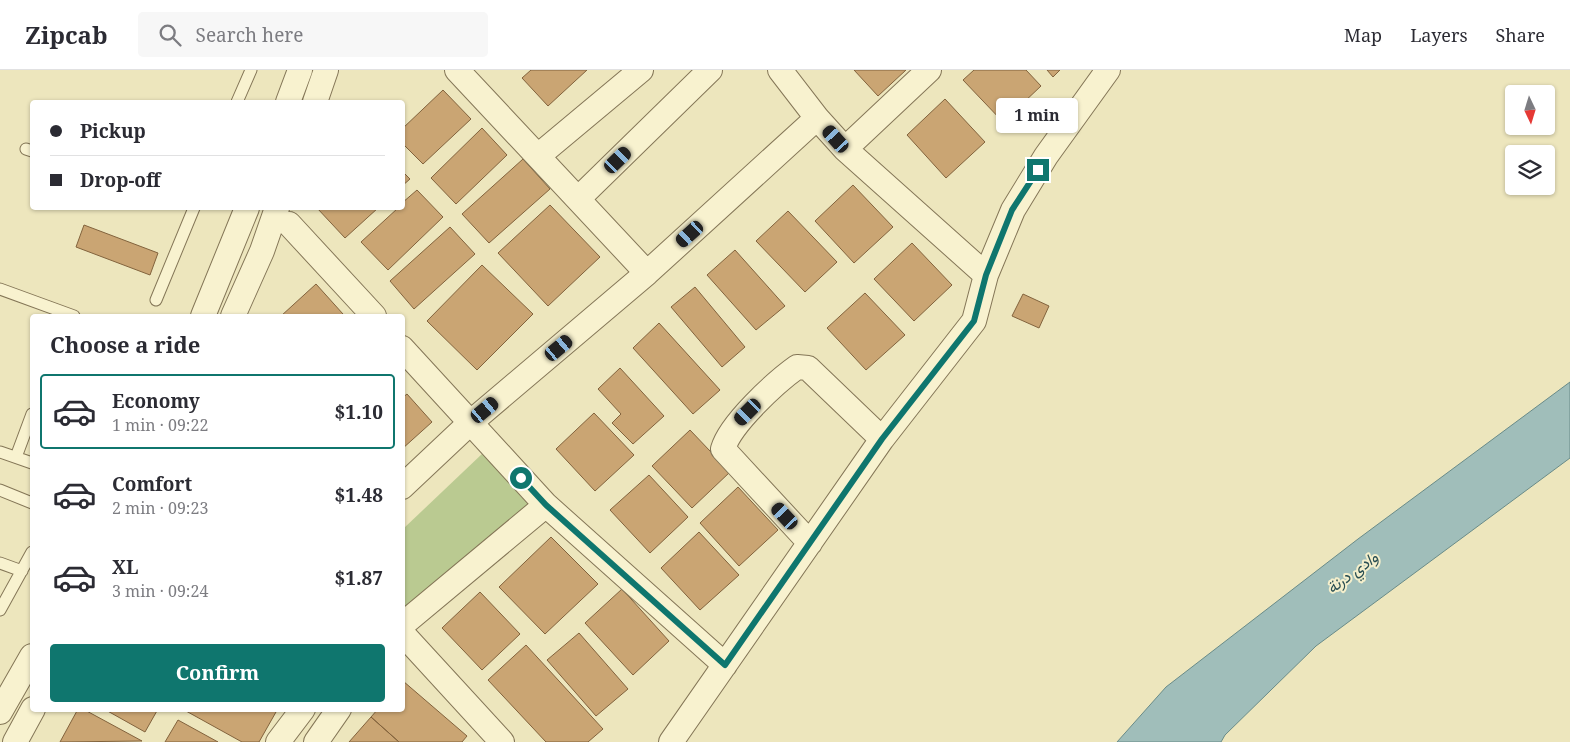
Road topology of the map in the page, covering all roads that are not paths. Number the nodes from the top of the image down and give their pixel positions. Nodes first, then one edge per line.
1 (251, 70) edge
2 (300, 70) edge
3 (326, 70) edge
4 (335, 70) edge
5 (457, 70) edge
6 (641, 70) edge
7 (710, 70) edge
8 (780, 70) edge
9 (929, 70) edge
10 (1108, 70) edge
11 (239, 100) edge
12 (289, 100) edge
13 (316, 100) edge
14 (325, 100) edge
15 (816, 118) junction
16 (845, 150) junction
17 (538, 156) junction
18 (579, 198) junction
19 (193, 210) edge
20 (245, 210) edge
21 (287, 213) edge
22 (647, 273) junction
23 (986, 275) junction
24 (0, 289) edge
25 (156, 300) dead end
26 (67, 314) edge
27 (204, 314) edge
28 (234, 314) edge
29 (251, 314) edge
30 (372, 314) edge
31 (405, 351) edge
32 (30, 419) edge
33 (470, 423) junction
34 (882, 439) junction
35 (0, 452) edge
36 (16, 457) junction
37 (30, 463) edge
38 (405, 484) edge
39 (0, 490) edge
40 (30, 502) edge
41 (546, 505) junction
42 (810, 543) junction
43 (30, 556) edge
44 (0, 563) edge
45 (22, 571) junction
46 (0, 610) edge
47 (405, 622) edge
48 (405, 636) edge
49 (30, 660) edge
50 (725, 665) junction
51 (0, 712) edge
52 (31, 712) edge
53 (301, 712) edge
54 (337, 712) edge
55 (14, 742) edge
56 (278, 742) edge
57 (316, 742) edge
58 (501, 742) edge
59 (671, 742) edge

1 - 11 lane
2 - 12 street
3 - 13 street
4 - 14 street
5 - 17 street
6 - 17 street
7 - 18 street
8 - 15 street
9 - 16 street
10 - 23 street
15 - 16 street
15 - 22 street
16 - 23 street
17 - 18 street
18 - 22 street
19 - 25 lane
20 - 27 street
21 - 28 street
21 - 29 street
21 - 30 street
22 - 33 street
23 - 34 street
24 - 26 lane
31 - 33 street
32 - 36 lane
33 - 38 street
33 - 41 street
34 - 42 street
34 - 42 street
35 - 36 lane
36 - 37 lane
39 - 40 lane
41 - 47 street
41 - 50 street
42 - 50 street
43 - 45 lane
44 - 45 lane
45 - 46 lane
48 - 58 street
49 - 51 street
50 - 59 street
52 - 55 street
53 - 56 street
54 - 57 street

